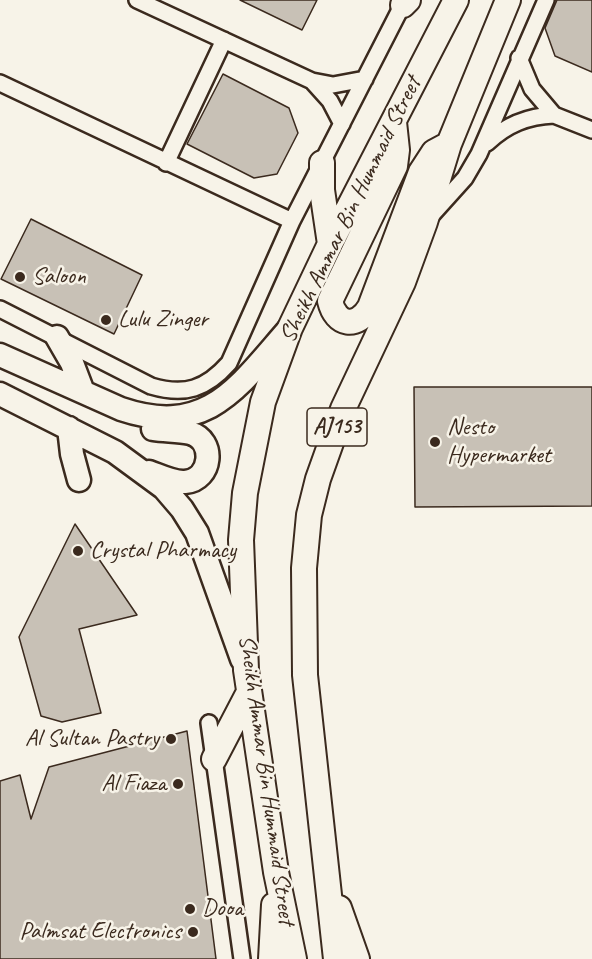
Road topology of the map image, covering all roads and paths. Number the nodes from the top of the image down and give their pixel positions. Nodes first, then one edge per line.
1 (137, 0) edge
2 (456, 0) edge
3 (508, 0) edge
4 (546, 0) edge
5 (405, 2) edge
6 (224, 40) junction
7 (519, 58) junction
8 (365, 80) junction
9 (312, 81) junction
10 (0, 82) edge
11 (554, 115) junction
12 (394, 122) junction
13 (342, 124) junction
14 (592, 130) edge
15 (449, 144) junction
16 (479, 154) junction
17 (166, 163) junction
18 (322, 163) junction
19 (292, 221) junction
20 (425, 222) junction
21 (330, 244) junction
22 (0, 309) edge
23 (290, 328) junction
24 (57, 337) junction
25 (0, 355) edge
26 (29, 369) junction
27 (84, 392) junction
28 (0, 394) edge
29 (69, 428) junction
30 (142, 470) junction
31 (79, 480) dead end
32 (248, 681) junction
33 (209, 723) dead end
34 (214, 759) junction
35 (276, 872) junction
36 (327, 881) junction
37 (242, 959) edge
38 (270, 959) edge
39 (294, 959) edge
40 (336, 959) edge
41 (357, 959) edge

1 - 6 street
2 - 12 main road, Sheikh Ammar Bin Hummaid Street
3 - 15 main road, Sheikh Ammar Bin Hummaid Street / AJ153
4 - 7 street
5 - 8 street
6 - 9 street
6 - 17 street
7 - 11 street
7 - 16 street
8 - 9 street
8 - 13 street
9 - 13 street
10 - 17 street
11 - 14 street
11 - 16 street
12 - 15 main road
12 - 21 main road, Sheikh Ammar Bin Hummaid Street
13 - 18 street
15 - 20 main road, Sheikh Ammar Bin Hummaid Street / AJ153
16 - 20 street
17 - 19 street
18 - 19 street
18 - 21 main road
19 - 24 street
20 - 36 main road, Sheikh Ammar Bin Hummaid Street / AJ153
21 - 23 main road, Sheikh Ammar Bin Hummaid Street
22 - 24 street
23 - 27 street
23 - 32 main road, Sheikh Ammar Bin Hummaid Street
24 - 27 street
25 - 26 street
26 - 27 street
26 - 30 street
28 - 29 street
29 - 30 street
29 - 31 street
30 - 32 street
32 - 34 main road
32 - 35 main road, Sheikh Ammar Bin Hummaid Street
33 - 34 street
34 - 37 street
35 - 38 main road
35 - 39 main road, Sheikh Ammar Bin Hummaid Street
36 - 40 main road, Sheikh Ammar Bin Hummaid Street / AJ153
36 - 41 main road

